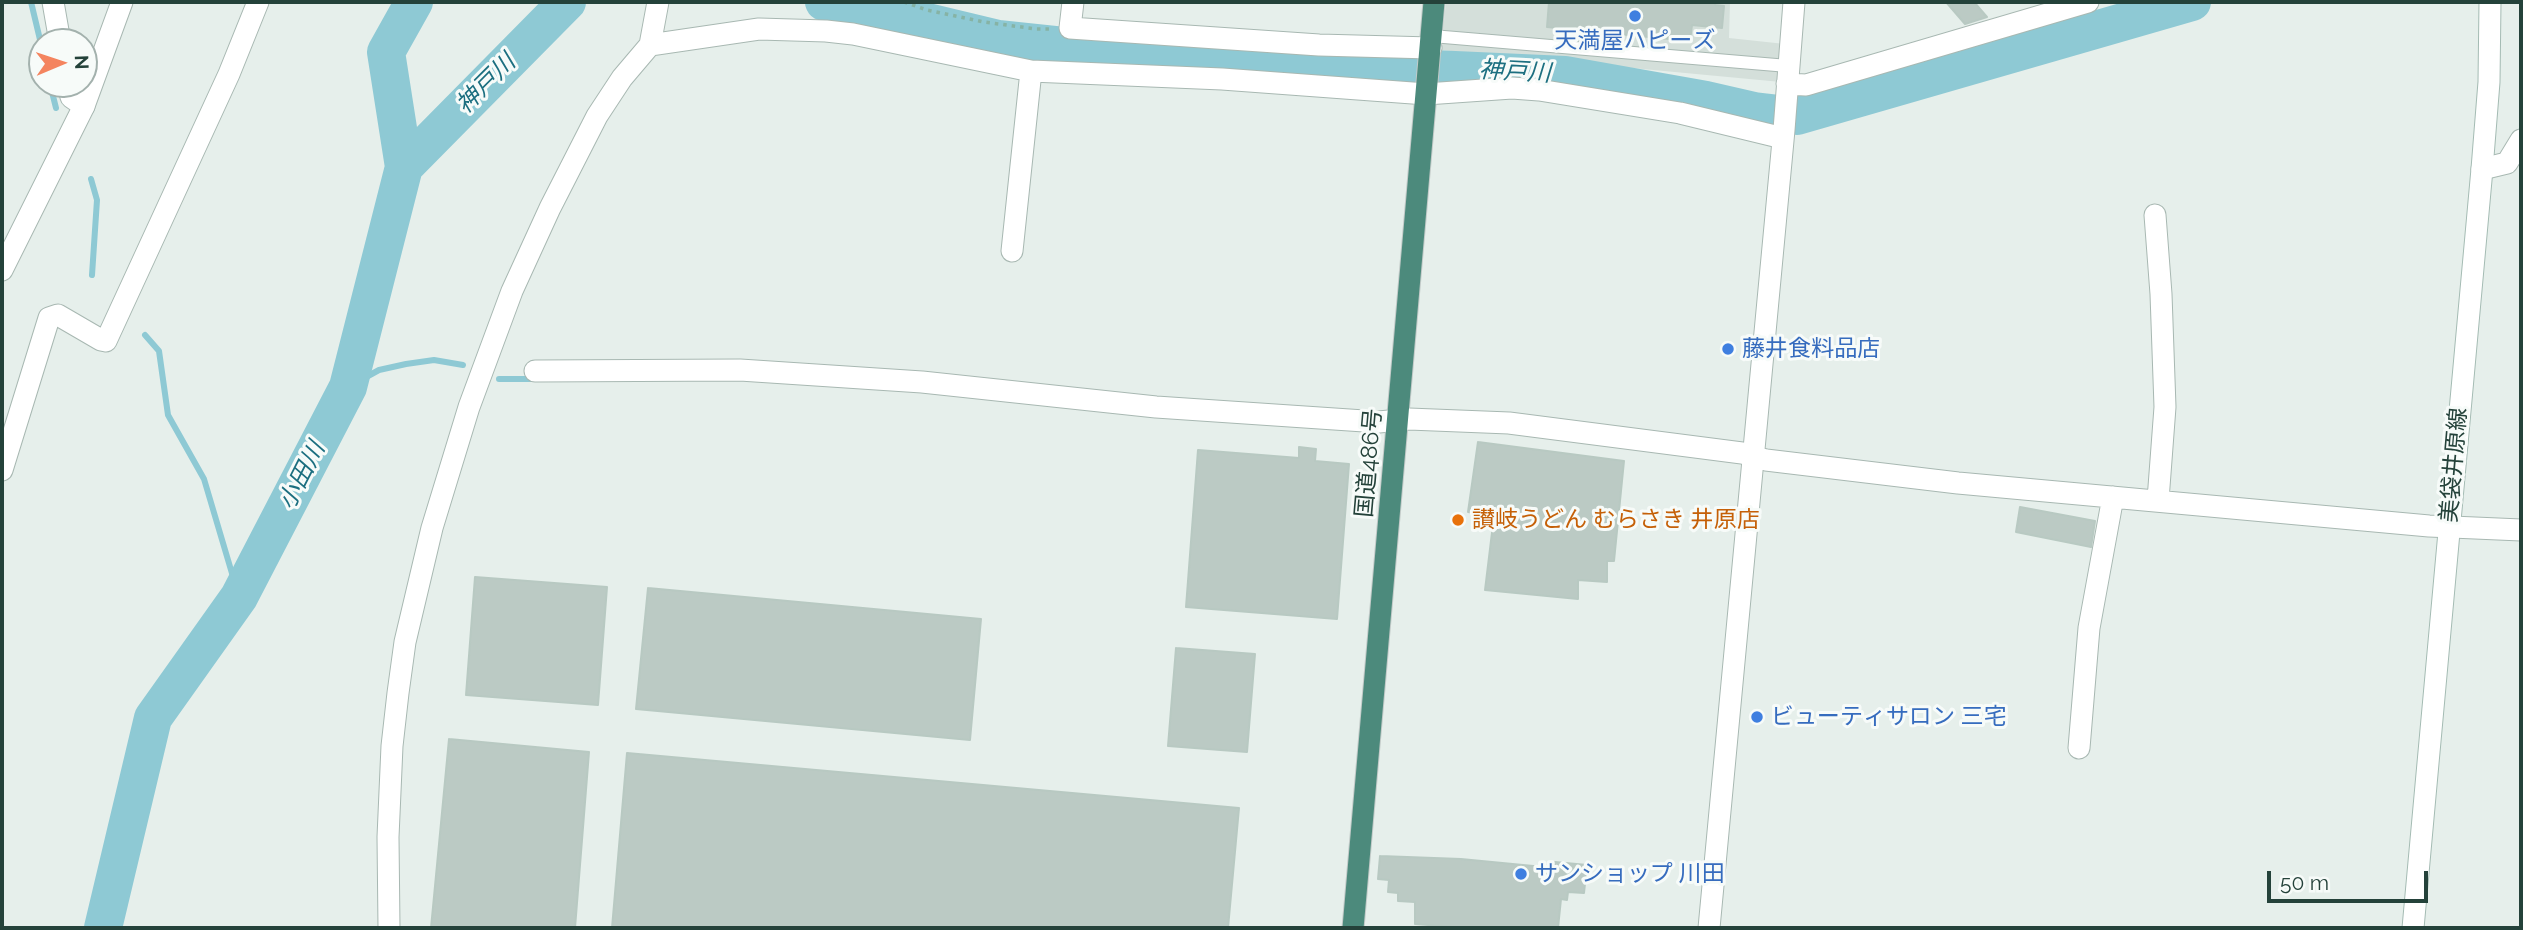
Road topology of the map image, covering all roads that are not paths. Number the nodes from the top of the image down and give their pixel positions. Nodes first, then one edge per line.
1 (53, 2) edge
2 (122, 2) edge
3 (258, 2) edge
4 (658, 2) edge
5 (1073, 2) edge
6 (1434, 2) edge
7 (1794, 2) edge
8 (2088, 2) edge
9 (2490, 2) edge
10 (58, 28) edge
11 (652, 37) junction
12 (1431, 47) junction
13 (1031, 71) junction
14 (1787, 82) junction
15 (1426, 89) junction
16 (72, 98) edge
17 (83, 106) junction
18 (1783, 134) junction
19 (2521, 140) edge
20 (2482, 169) junction
21 (2155, 215) dead end
22 (1012, 251) dead end
23 (2, 270) edge
24 (535, 371) dead end
25 (1399, 419) junction
26 (1753, 457) junction
27 (2, 470) edge
28 (2113, 497) junction
29 (2158, 499) junction
30 (2449, 526) junction
31 (2521, 530) edge
32 (2079, 748) dead end
33 (389, 928) edge
34 (1353, 928) edge
35 (1709, 928) edge
36 (2413, 928) edge

1 - 10 street
2 - 17 street
3 - 27 street
4 - 11 street
5 - 12 street
6 - 12 highway, 国道486号
7 - 14 street
8 - 14 street
9 - 20 street, 美袋井原線
11 - 13 street
11 - 33 street
12 - 14 lane
12 - 15 highway, 国道486号
13 - 15 street
13 - 22 street
14 - 18 street
15 - 18 street
15 - 25 highway, 国道486号
16 - 17 street
17 - 23 street
18 - 26 street
19 - 20 street
20 - 30 street, 美袋井原線
21 - 29 street
24 - 25 street
25 - 26 street
25 - 34 highway, 国道486号
26 - 28 street
26 - 35 street
28 - 29 street
28 - 32 street
29 - 30 street
30 - 31 street
30 - 36 street, 美袋井原線

